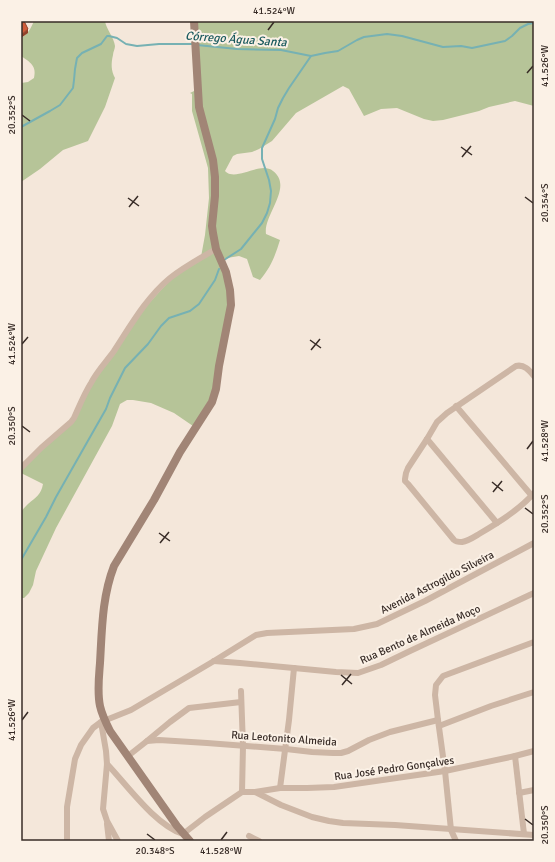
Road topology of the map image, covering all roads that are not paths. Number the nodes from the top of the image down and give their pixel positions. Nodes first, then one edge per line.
1 (194, 21) edge
2 (216, 249) junction
3 (534, 376) edge
4 (456, 406) junction
5 (427, 439) junction
6 (21, 468) edge
7 (533, 495) edge
8 (497, 523) junction
9 (534, 543) edge
10 (534, 593) edge
11 (534, 642) edge
12 (214, 662) junction
13 (294, 668) junction
14 (240, 691) dead end
15 (534, 692) edge
16 (241, 702) junction
17 (103, 722) junction
18 (438, 723) junction
19 (147, 741) junction
20 (243, 746) junction
21 (286, 749) junction
22 (534, 751) edge
23 (128, 756) junction
24 (515, 756) junction
25 (107, 764) junction
26 (446, 771) junction
27 (280, 788) junction
28 (534, 790) edge
29 (242, 792) junction
30 (255, 792) junction
31 (519, 793) junction
32 (107, 821) junction
33 (451, 830) junction
34 (183, 834) junction
35 (524, 834) junction
36 (534, 835) edge
37 (249, 836) dead end
38 (67, 840) edge
39 (109, 841) edge
40 (118, 841) edge
41 (190, 841) edge
42 (259, 841) edge
43 (456, 841) edge

1 - 2 street
2 - 6 street
2 - 17 street
3 - 4 street
4 - 5 street
4 - 7 street
5 - 8 street
5 - 8 street
7 - 8 street
9 - 12 street, Avenida Astrogildo Silveira
10 - 13 street, Rua Bento de Almeida Moço
11 - 18 street
12 - 13 street, Rua Bento de Almeida Moço
12 - 17 street, Avenida Astrogildo Silveira
13 - 21 street
14 - 16 street
15 - 18 street, Rua Leotonito Almeida
16 - 19 street
16 - 20 street
17 - 23 street
17 - 25 street
17 - 38 street
18 - 21 street, Rua Leotonito Almeida
18 - 26 street
19 - 20 street, Rua Leotonito Almeida
19 - 23 street
20 - 21 street, Rua Leotonito Almeida
20 - 29 street
21 - 27 street
22 - 24 street, Rua José Pedro Gonçalves
23 - 34 street
24 - 26 street, Rua José Pedro Gonçalves
24 - 31 street
25 - 32 street
25 - 34 street
26 - 27 street, Rua José Pedro Gonçalves
26 - 33 street
27 - 30 street, Rua José Pedro Gonçalves
28 - 31 street
29 - 30 street, Rua José Pedro Gonçalves
29 - 34 street
30 - 33 street
31 - 35 street
32 - 39 street
32 - 40 street
33 - 35 street
33 - 43 street
34 - 41 street
35 - 36 street
37 - 42 street

